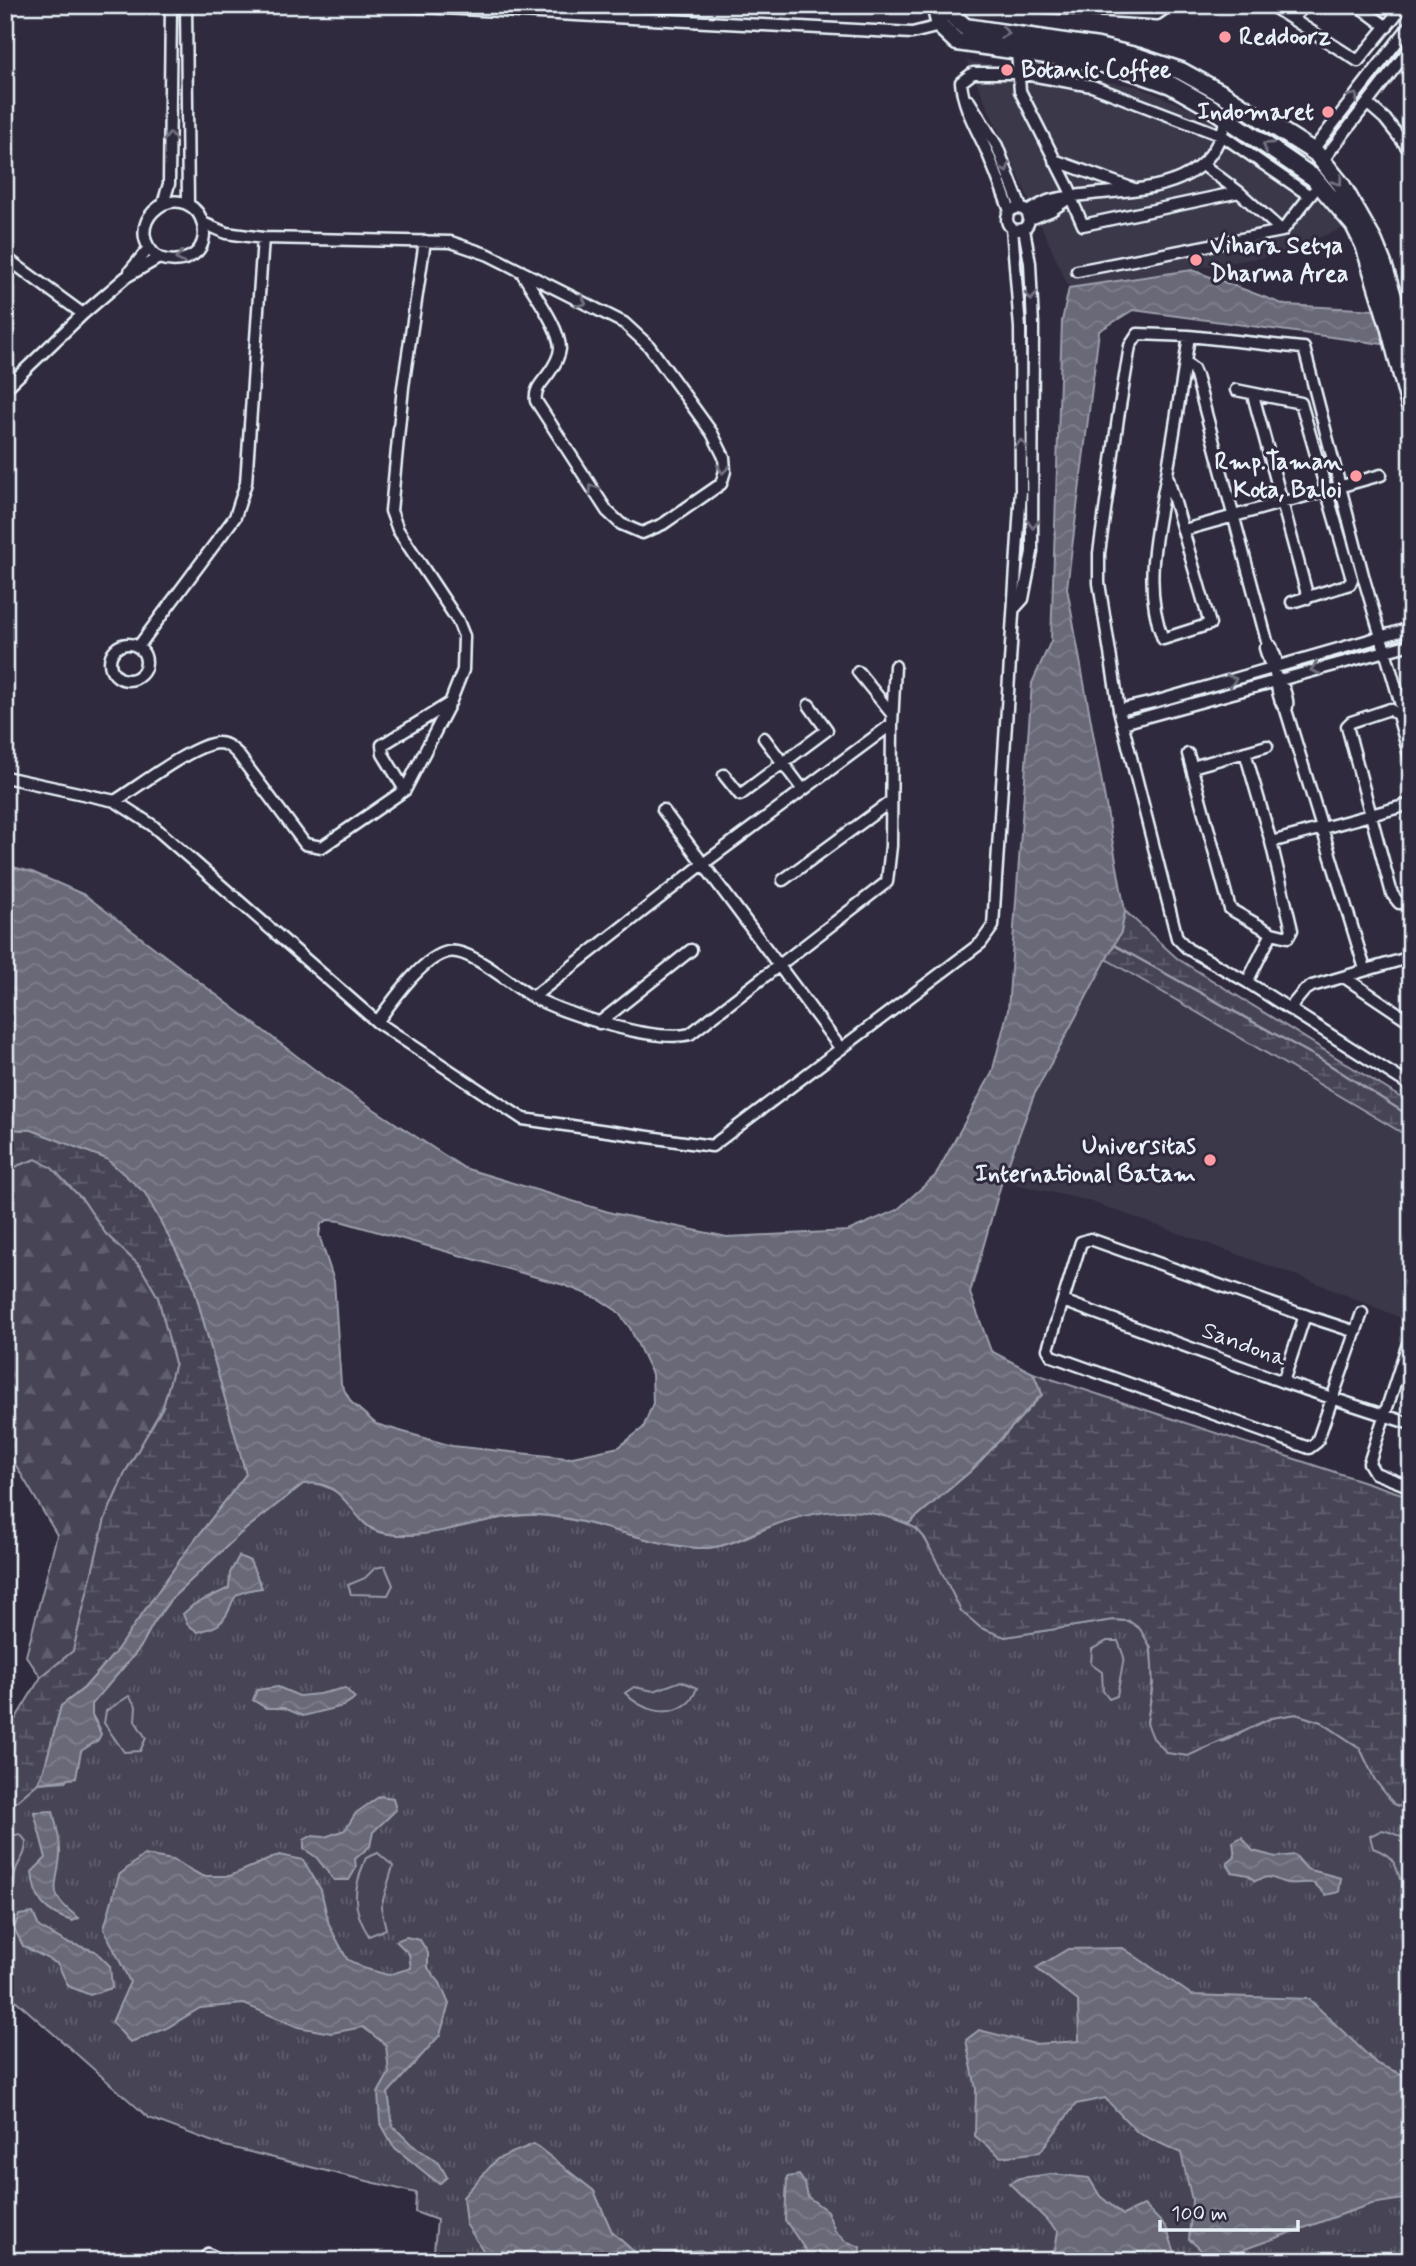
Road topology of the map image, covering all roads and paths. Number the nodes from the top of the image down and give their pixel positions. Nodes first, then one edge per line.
1 (171, 5) edge
2 (186, 5) edge
3 (387, 5) edge
4 (1017, 5) edge
5 (1170, 5) edge
6 (1270, 5) edge
7 (1307, 5) edge
8 (1357, 5) edge
9 (1404, 5) edge
10 (1066, 7) edge
11 (1121, 9) edge
12 (940, 12) edge
13 (1292, 18) junction
14 (1411, 24) edge
15 (1387, 27) junction
16 (1411, 47) edge
17 (1017, 52) junction
18 (1103, 56) junction
19 (1019, 73) junction
20 (1367, 104) junction
21 (170, 106) junction
22 (186, 106) junction
23 (1226, 118) junction
24 (1223, 135) junction
25 (1411, 152) edge
26 (1317, 155) junction
27 (1054, 160) junction
28 (1203, 165) junction
29 (1315, 189) junction
30 (1138, 191) junction
31 (1239, 192) junction
32 (1072, 197) junction
33 (163, 204) junction
34 (188, 205) junction
35 (1022, 213) junction
36 (203, 223) junction
37 (1012, 228) junction
38 (1024, 229) junction
39 (1282, 231) junction
40 (226, 233) junction
41 (263, 238) junction
42 (203, 239) junction
43 (425, 241) junction
44 (149, 248) junction
45 (5, 257) edge
46 (159, 258) junction
47 (521, 271) junction
48 (1077, 271) dead end
49 (126, 277) junction
50 (83, 314) junction
51 (1393, 320) junction
52 (1189, 336) junction
53 (1410, 352) edge
54 (1185, 363) junction
55 (5, 389) edge
56 (1236, 390) dead end
57 (1253, 395) junction
58 (1411, 410) edge
59 (1167, 475) junction
60 (1381, 475) dead end
61 (1339, 486) junction
62 (1328, 489) junction
63 (1281, 503) junction
64 (1233, 517) junction
65 (1184, 530) junction
66 (1308, 598) junction
67 (1292, 602) dead end
68 (1014, 610) junction
69 (1411, 628) edge
70 (1383, 638) junction
71 (1411, 643) edge
72 (138, 647) dead end
73 (1386, 650) junction
74 (1273, 665) junction
75 (895, 666) dead end
76 (858, 672) dead end
77 (1278, 684) junction
78 (1199, 690) junction
79 (1201, 702) junction
80 (450, 703) junction
81 (809, 705) dead end
82 (1119, 710) junction
83 (892, 719) junction
84 (1122, 723) junction
85 (764, 737) dead end
86 (1411, 739) edge
87 (1267, 746) dead end
88 (1245, 752) junction
89 (1188, 754) dead end
90 (1411, 762) edge
91 (783, 763) junction
92 (1192, 767) junction
93 (724, 775) dead end
94 (5, 777) edge
95 (405, 790) junction
96 (803, 790) junction
97 (115, 801) junction
98 (890, 802) junction
99 (1411, 804) edge
100 (663, 810) dead end
101 (1371, 814) junction
102 (1322, 827) junction
103 (1271, 842) junction
104 (703, 864) junction
105 (783, 880) dead end
106 (1411, 903) edge
107 (1272, 933) junction
108 (691, 950) dead end
109 (1411, 957) edge
110 (778, 964) junction
111 (1364, 969) junction
112 (1344, 977) junction
113 (1247, 982) junction
114 (533, 997) junction
115 (1289, 1009) junction
116 (376, 1022) junction
117 (1411, 1022) edge
118 (599, 1023) junction
119 (841, 1049) junction
120 (1411, 1086) edge
121 (1063, 1301) junction
122 (1362, 1312) dead end
123 (1304, 1315) junction
124 (1356, 1332) junction
125 (1411, 1334) edge
126 (1283, 1382) junction
127 (1333, 1400) junction
128 (1383, 1416) junction
129 (1411, 1424) edge
130 (1411, 1487) edge
131 (203, 2261) edge
132 (224, 2261) edge

1 - 21 street
2 - 22 street
3 - 12 street
4 - 10 street
5 - 11 street
6 - 13 street
7 - 13 street
8 - 15 street
9 - 15 street
10 - 11 street
12 - 17 highway
12 -> 18 highway
13 - 15 street
26 -> 14 street
16 - 20 street
17 - 18 highway
17 - 19 street
18 - 23 highway
18 - 26 highway
19 - 24 street
19 - 27 street
19 - 35 street
20 - 25 street
20 - 26 street
21 - 22 street
33 -> 21 street
22 - 34 street
23 - 24 street
29 -> 23 highway
24 - 28 street
24 - 29 street
26 -> 51 highway
27 - 30 street
27 - 32 street
28 - 30 street
28 - 31 street
29 - 39 street
29 - 51 highway
30 - 32 street
31 - 32 street
31 - 39 street
32 - 35 street
33 - 34 street
33 - 44 street
34 - 36 street
35 - 37 street
35 - 38 street
36 - 40 street
36 - 42 street
37 - 38 street
68 -> 37 street
38 -> 68 street
39 - 48 street
40 - 41 street
40 - 42 street
41 - 43 street
41 - 72 street
42 -> 46 street
43 - 47 street
43 - 80 street
44 - 46 street
44 - 49 street
45 - 50 street
46 - 49 street
47 -> 47 street
49 - 50 street
50 - 55 street
51 - 53 highway
51 - 58 highway
52 - 54 street
52 - 61 street
52 - 82 street
54 - 59 street
54 - 64 street
56 - 57 street
57 - 62 street
57 - 63 street
59 - 65 street
59 - 65 street
60 - 61 street
61 - 62 street
61 - 70 street
62 - 63 street
62 - 66 street
63 - 64 street
63 - 66 street
64 - 65 street
64 - 74 street
66 - 67 street
68 - 119 street
69 - 70 street
70 - 73 street
70 - 74 street
71 - 73 street
73 -> 77 street
73 - 86 street
74 - 77 street
78 -> 74 street
75 - 83 street
76 - 83 street
77 - 79 street
77 - 102 street
78 - 79 street
78 - 82 street
79 - 84 street
80 - 95 street
80 - 95 street
81 - 91 street
82 - 84 street
83 - 96 street
83 - 98 street
84 - 113 street
85 - 91 street
87 - 88 street
88 - 92 street
88 - 103 street
89 - 92 street
90 - 101 street
91 - 93 street
91 - 96 street
92 - 107 street
94 - 97 street
95 - 97 street
96 - 104 street
97 - 116 street
98 - 105 street
98 - 110 street
99 - 101 street
100 - 104 street
101 - 102 street
101 - 106 street
102 - 103 street
102 - 111 street
103 - 107 street
104 - 110 street
104 - 114 street
107 - 113 street
108 - 118 street
109 - 111 street
110 - 118 street
110 - 119 street
111 - 112 street
112 - 115 street
112 - 117 street
113 - 115 street
114 - 116 street
114 - 118 street
115 - 120 street
116 - 119 street
121 - 123 street
121 - 126 street, Sandona
121 - 127 street
122 - 124 street
123 - 124 street
123 - 126 street
124 - 127 street
125 - 128 street
126 - 127 street, Sandona
127 - 128 street, Sandona
128 - 129 street, Sandona
128 - 130 street
131 - 132 street

